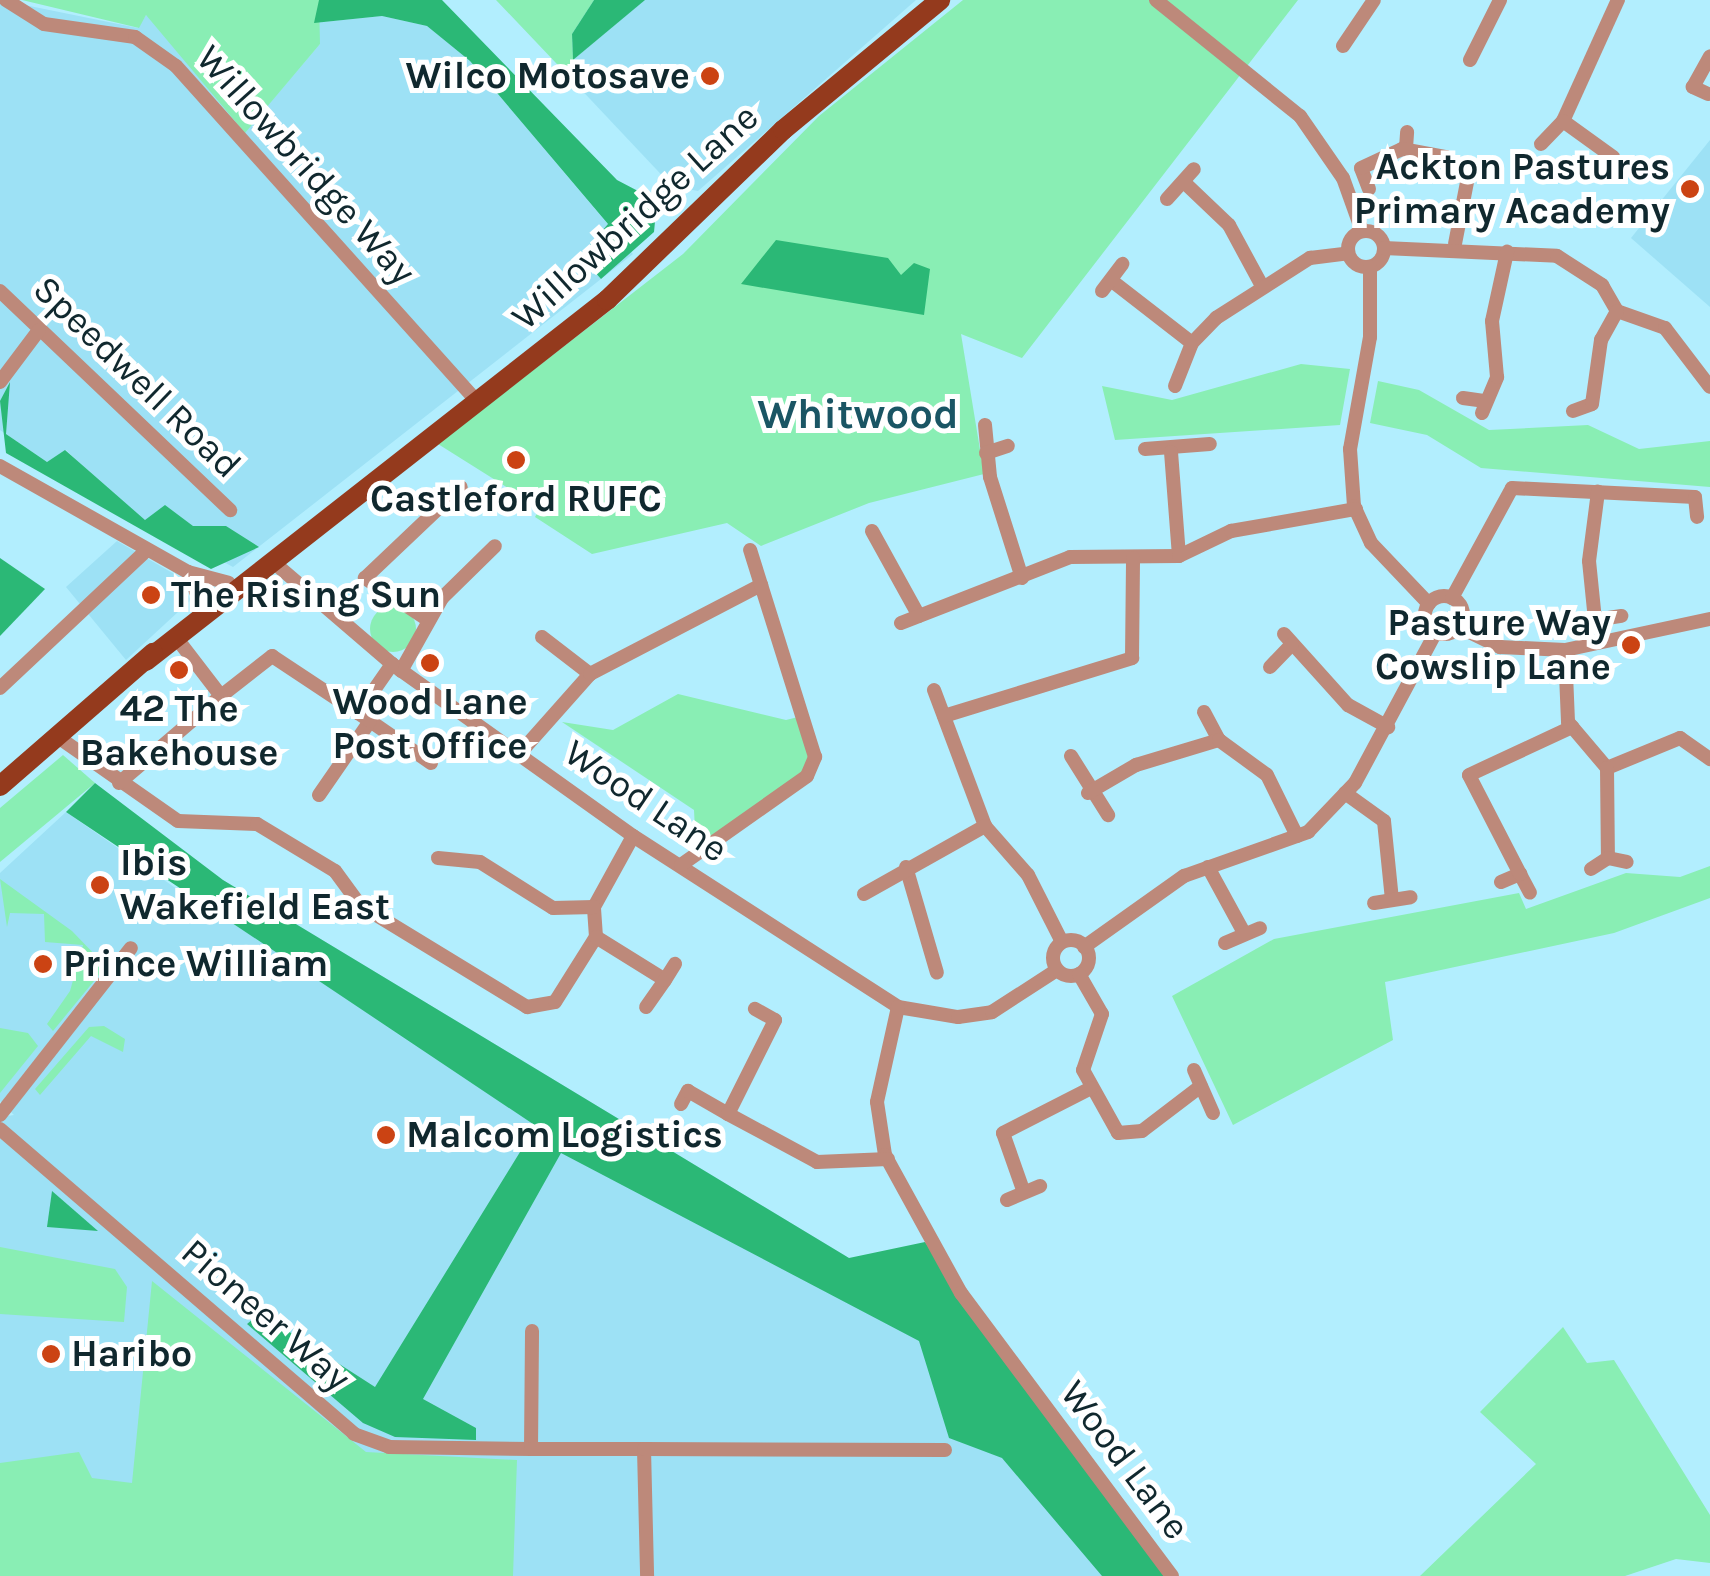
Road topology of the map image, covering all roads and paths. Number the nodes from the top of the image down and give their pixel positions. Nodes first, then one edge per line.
1 (6, 0) edge
2 (940, 0) edge
3 (1156, 0) edge
4 (1374, 0) edge
5 (1500, 0) edge
6 (1618, 0) edge
7 (1343, 48) dead end
8 (1710, 56) edge
9 (1468, 62) dead end
10 (1708, 94) edge
11 (1563, 121) junction
12 (1407, 132) dead end
13 (1541, 144) dead end
14 (1406, 148) junction
15 (1615, 159) dead end
16 (1194, 169) dead end
17 (1464, 173) junction
18 (1482, 173) dead end
19 (1187, 185) junction
20 (1369, 189) dead end
21 (1168, 199) dead end
22 (1362, 231) junction
23 (1456, 244) junction
24 (1384, 248) junction
25 (1507, 252) junction
26 (1348, 253) junction
27 (1122, 264) dead end
28 (1370, 267) junction
29 (1262, 286) junction
30 (0, 291) edge
31 (1617, 311) junction
32 (39, 330) junction
33 (1192, 343) junction
34 (0, 382) edge
35 (1176, 386) dead end
36 (1710, 387) edge
37 (1464, 398) dead end
38 (476, 401) junction
39 (1592, 404) junction
40 (1574, 411) dead end
41 (1602, 419) dead end
42 (985, 425) dead end
43 (1210, 444) dead end
44 (1008, 446) dead end
45 (1145, 449) dead end
46 (1172, 452) junction
47 (986, 454) junction
48 (0, 466) edge
49 (461, 488) dead end
50 (1598, 492) junction
51 (1356, 509) junction
52 (230, 510) dead end
53 (1697, 517) dead end
54 (872, 531) dead end
55 (495, 546) dead end
56 (148, 550) junction
57 (750, 550) dead end
58 (1179, 556) junction
59 (1133, 558) junction
60 (271, 562) junction
61 (188, 572) junction
62 (1022, 578) junction
63 (760, 585) junction
64 (216, 593) junction
65 (1452, 598) junction
66 (1429, 604) junction
67 (919, 616) junction
68 (1620, 616) dead end
69 (1710, 619) edge
70 (428, 620) junction
71 (1595, 620) junction
72 (901, 623) dead end
73 (1575, 623) dead end
74 (1459, 627) junction
75 (1436, 632) junction
76 (542, 637) dead end
77 (178, 640) junction
78 (1564, 650) junction
79 (146, 661) junction
80 (397, 667) junction
81 (1270, 668) dead end
82 (590, 674) junction
83 (0, 688) edge
84 (934, 690) dead end
85 (221, 696) junction
86 (1204, 712) dead end
87 (944, 716) junction
88 (364, 717) junction
89 (1388, 727) junction
90 (1572, 728) junction
91 (58, 737) junction
92 (1220, 740) junction
93 (519, 754) junction
94 (1070, 756) dead end
95 (1710, 759) edge
96 (431, 763) dead end
97 (1607, 768) junction
98 (120, 783) junction
99 (0, 786) edge
100 (1090, 792) junction
101 (1345, 794) junction
102 (318, 795) dead end
103 (1108, 815) dead end
104 (985, 826) junction
105 (633, 836) junction
106 (1297, 836) junction
107 (438, 858) dead end
108 (1608, 858) junction
109 (1627, 862) dead end
110 (680, 865) junction
111 (906, 867) junction
112 (1208, 867) junction
113 (1591, 869) dead end
114 (1520, 874) junction
115 (1501, 882) dead end
116 (1530, 893) dead end
117 (864, 894) dead end
118 (1411, 897) dead end
119 (1392, 900) junction
120 (1374, 902) dead end
121 (594, 907) junction
122 (1260, 928) dead end
123 (1242, 929) junction
124 (596, 937) junction
125 (1062, 942) junction
126 (1225, 943) dead end
127 (1084, 947) junction
128 (131, 948) dead end
129 (675, 964) dead end
130 (1057, 970) junction
131 (937, 973) dead end
132 (1079, 974) junction
133 (664, 980) junction
134 (646, 1007) dead end
135 (898, 1008) junction
136 (755, 1010) dead end
137 (1194, 1070) dead end
138 (1201, 1086) junction
139 (1090, 1088) junction
140 (681, 1104) dead end
141 (1213, 1113) dead end
142 (728, 1114) junction
143 (0, 1115) edge
144 (0, 1129) edge
145 (888, 1159) junction
146 (1040, 1186) dead end
147 (1022, 1187) junction
148 (1007, 1200) dead end
149 (532, 1330) dead end
150 (532, 1449) junction
151 (644, 1450) junction
152 (945, 1450) dead end
153 (647, 1576) edge
154 (1172, 1576) edge

1 - 38 street, Willowbridge Way
2 - 38 main road, Willowbridge Lane
3 - 22 street
4 - 7 street
5 - 9 street
6 - 11 street
8 - 10 street
11 - 13 street
11 - 15 street
12 - 14 street
14 - 17 street
14 - 20 street
16 - 19 street
17 - 18 street
17 - 23 street
19 - 21 street
19 - 29 street
22 - 24 street
22 - 26 street
23 - 24 street
23 - 25 street
24 - 28 street
25 - 31 street
25 - 37 street
26 - 28 street
26 - 29 street
27 - 33 street
28 - 51 street
29 - 33 street
30 - 32 street, Speedwell Road
31 - 36 street
31 - 39 street
32 - 34 street
32 - 52 street, Speedwell Road
33 - 35 street
38 - 60 main road, Willowbridge Lane
39 - 40 street
39 - 41 street
42 - 47 street
43 - 46 street
44 - 47 street
45 - 46 street
46 - 58 street
47 - 62 street
48 - 56 street
49 - 70 street
50 - 53 street
50 - 65 street
50 - 71 street
51 - 58 street
51 - 66 street
54 - 67 street
55 - 70 street
56 - 61 street
56 - 83 street
57 - 63 street
58 - 59 street
59 - 62 street
59 - 87 street
60 - 64 main road, Willowbridge Lane
60 - 80 street, Wood Lane
61 - 64 street
61 - 64 street
62 - 67 street
63 - 82 street
63 - 110 street
64 - 77 main road
64 - 79 main road
65 - 66 street
65 - 74 street
66 - 75 street
67 - 72 street
68 - 71 street
69 - 78 street
70 - 80 street
71 - 73 street
74 - 75 street
74 - 78 street
75 - 89 street
76 - 82 street
77 - 79 main road
77 - 85 street
78 - 90 street
79 - 91 main road
80 - 88 street
80 - 93 street, Wood Lane
81 - 89 street
82 - 93 street
84 - 87 street
85 - 88 street
85 - 98 street
86 - 92 street
87 - 104 street
88 - 96 street
88 - 102 street
89 - 101 street
90 - 97 street
90 - 114 street
91 - 98 street
91 - 99 main road
92 - 100 street
92 - 106 street
93 - 105 street, Wood Lane
94 - 100 street
95 - 97 street
97 - 108 street
98 - 124 street
100 - 103 street
101 - 106 street
101 - 119 street
104 - 111 street
104 - 125 street
105 - 110 street, Wood Lane
105 - 121 street
106 - 112 street
107 - 121 street
108 - 109 street
108 - 113 street
110 - 135 street, Wood Lane
111 - 117 street
111 - 131 street
112 - 123 street
112 - 127 street
114 - 115 street
114 - 116 street
118 - 119 street
119 - 120 street
121 - 124 street
122 - 123 street
123 - 126 street
124 - 133 street
125 - 127 street
125 - 130 street
127 - 132 street
128 - 143 street
129 - 133 street
130 - 132 street
130 - 135 street, Wood Lane
132 - 139 street
133 - 134 street
135 - 145 street, Wood Lane
136 - 142 street
137 - 138 street
138 - 139 street
138 - 141 street
139 - 147 street
140 - 142 street
142 - 145 street
144 - 150 street, Pioneer Way
145 - 154 street, Wood Lane
146 - 147 street
147 - 148 street
149 - 150 street
150 - 151 street, Pioneer Way
151 - 152 street, Pioneer Way
151 - 153 street

